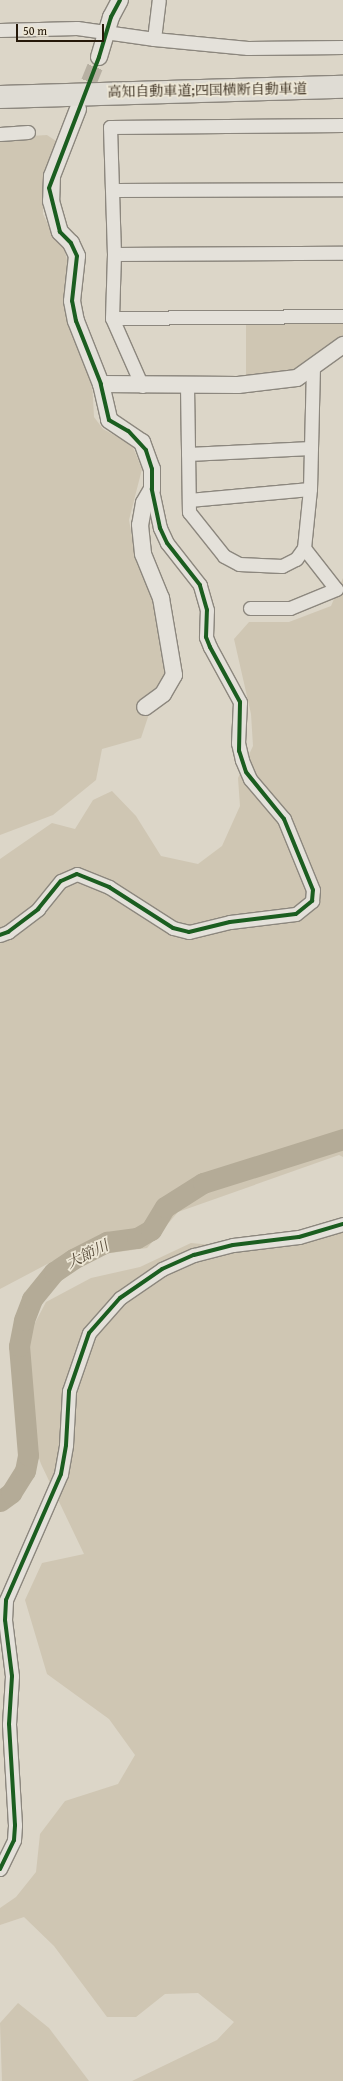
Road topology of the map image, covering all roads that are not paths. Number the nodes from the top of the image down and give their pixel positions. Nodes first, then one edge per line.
1 (120, 0) edge
2 (159, 0) edge
3 (0, 30) edge
4 (105, 34) junction
5 (154, 39) junction
6 (343, 47) edge
7 (99, 57) tunnel mouth
8 (343, 87) edge
9 (0, 98) edge
10 (343, 99) edge
11 (0, 107) edge
12 (78, 109) tunnel mouth
13 (343, 125) edge
14 (28, 132) dead end
15 (0, 134) edge
16 (343, 189) edge
17 (113, 190) junction
18 (343, 253) edge
19 (114, 254) junction
20 (343, 316) edge
21 (112, 318) junction
22 (343, 345) edge
23 (313, 368) junction
24 (101, 384) junction
25 (142, 386) junction
26 (187, 386) junction
27 (311, 448) junction
28 (188, 454) junction
29 (152, 489) junction
30 (310, 489) junction
31 (189, 500) junction
32 (304, 548) junction
33 (250, 608) dead end
34 (145, 707) dead end
35 (0, 935) edge
36 (343, 1224) edge
37 (0, 1869) edge

1 - 4 street
2 - 5 street
3 - 4 street
4 - 5 street
4 - 7 street
5 - 6 street
8 - 9 highway, 高知自動車道;四国横断自動車道
10 - 11 highway
12 - 24 street
13 - 17 street
14 - 15 street
16 - 17 street
17 - 19 street
18 - 19 street
19 - 21 street
20 - 21 street
21 - 25 street
22 - 23 street
23 - 26 street
23 - 27 street
24 - 25 street
24 - 29 street
25 - 26 street
26 - 28 street
27 - 28 street
27 - 30 street
28 - 31 street
29 - 34 street
29 - 35 street
30 - 31 street
30 - 32 street
31 - 32 street
32 - 33 street
36 - 37 street

